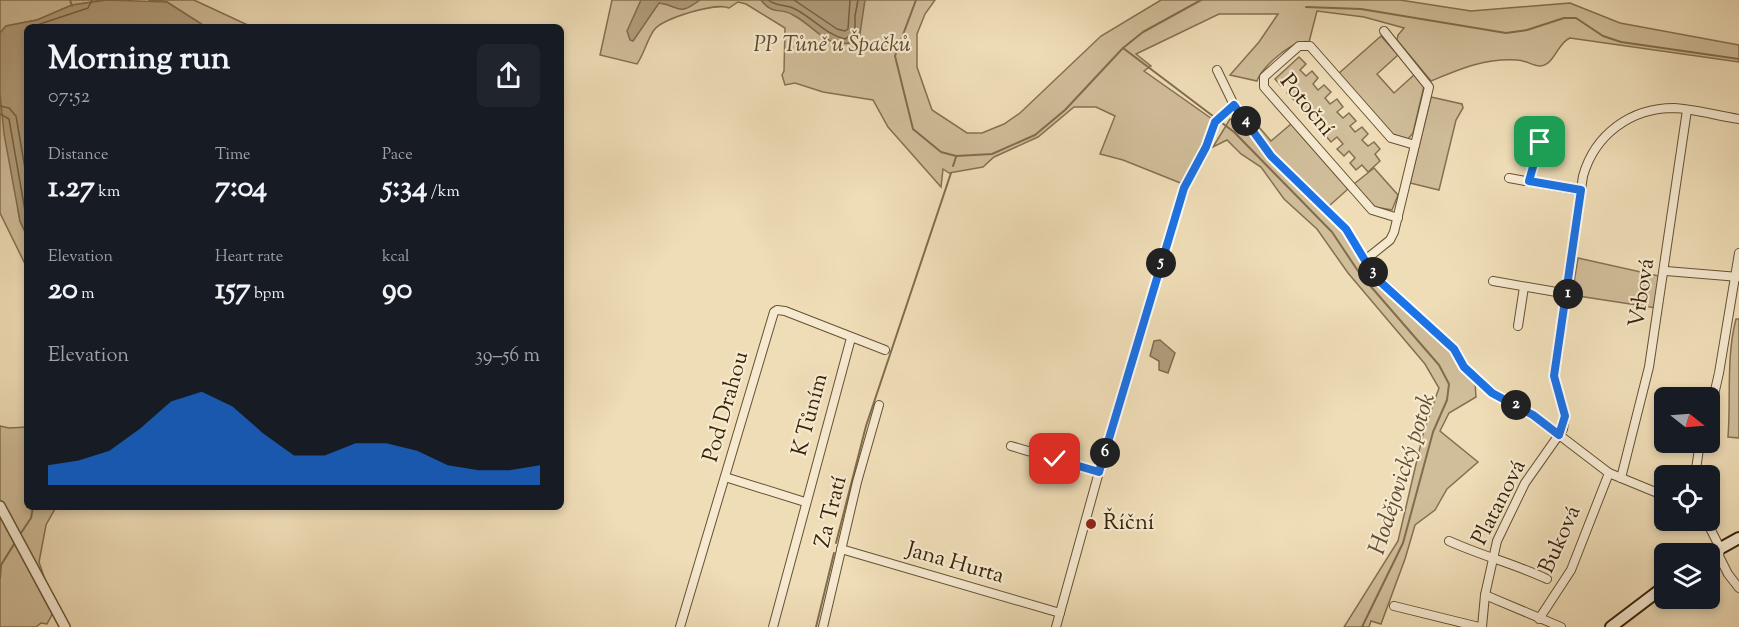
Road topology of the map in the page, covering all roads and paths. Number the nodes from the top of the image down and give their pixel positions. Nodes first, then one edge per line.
1 (1384, 31) dead end
2 (1217, 69) dead end
3 (1234, 105) junction
4 (1687, 110) junction
5 (1739, 119) edge
6 (1546, 131) dead end
7 (1415, 145) junction
8 (1509, 178) dead end
9 (1529, 181) junction
10 (1581, 190) junction
11 (1398, 218) junction
12 (1739, 254) edge
13 (1365, 260) junction
14 (1666, 271) junction
15 (1737, 277) edge
16 (1493, 281) dead end
17 (1524, 286) junction
18 (1568, 294) junction
19 (1518, 326) dead end
20 (851, 338) junction
21 (885, 351) dead end
22 (1716, 387) edge
23 (879, 405) dead end
24 (1559, 435) junction
25 (1011, 446) dead end
26 (1099, 472) junction
27 (1609, 473) junction
28 (725, 477) junction
29 (1621, 478) junction
30 (1654, 491) edge
31 (805, 502) junction
32 (0, 506) edge
33 (1739, 538) edge
34 (1453, 541) dead end
35 (1720, 548) edge
36 (841, 549) junction
37 (1720, 558) edge
38 (1491, 559) junction
39 (1547, 579) dead end
40 (1739, 588) edge
41 (1654, 594) edge
42 (1485, 595) junction
43 (1394, 606) dead end
44 (1060, 613) junction
45 (1539, 619) junction
46 (65, 627) edge
47 (680, 627) edge
48 (773, 627) edge
49 (823, 627) edge
50 (1056, 627) edge
51 (1480, 627) edge
52 (1561, 627) edge
53 (1611, 627) edge

1 - 7 street
2 - 3 street
3 - 13 street
3 - 26 street
4 - 5 street
4 - 10 street
4 - 14 street, Vrbová
6 - 9 street
7 - 11 street
7 - 11 street, Potoční
8 - 9 street
9 - 10 street
10 - 18 street
11 - 13 street
12 - 15 street
13 - 24 street
14 - 15 street
14 - 29 street, Vrbová
15 - 22 street
16 - 17 street
17 - 18 street
17 - 19 street
18 - 24 street
20 - 21 street, Pod Drahou
20 - 28 street, Pod Drahou
20 - 31 street, K Tůním
23 - 36 street, Za Tratí
24 - 27 street
24 - 38 street, Platanová
25 - 26 street
26 - 44 street
27 - 29 street
27 - 45 street, Buková
28 - 31 street
28 - 47 street, Pod Drahou
29 - 30 street
31 - 48 street, K Tůním
32 - 46 street
33 - 35 main road
34 - 38 street
36 - 44 street, Jana Hurta
36 - 49 street, Za Tratí
37 - 40 street
38 - 39 street
38 - 42 street, Platanová
41 - 53 main road
42 - 45 street
42 - 51 street, Platanová
43 - 51 street
44 - 50 street
45 - 52 street

